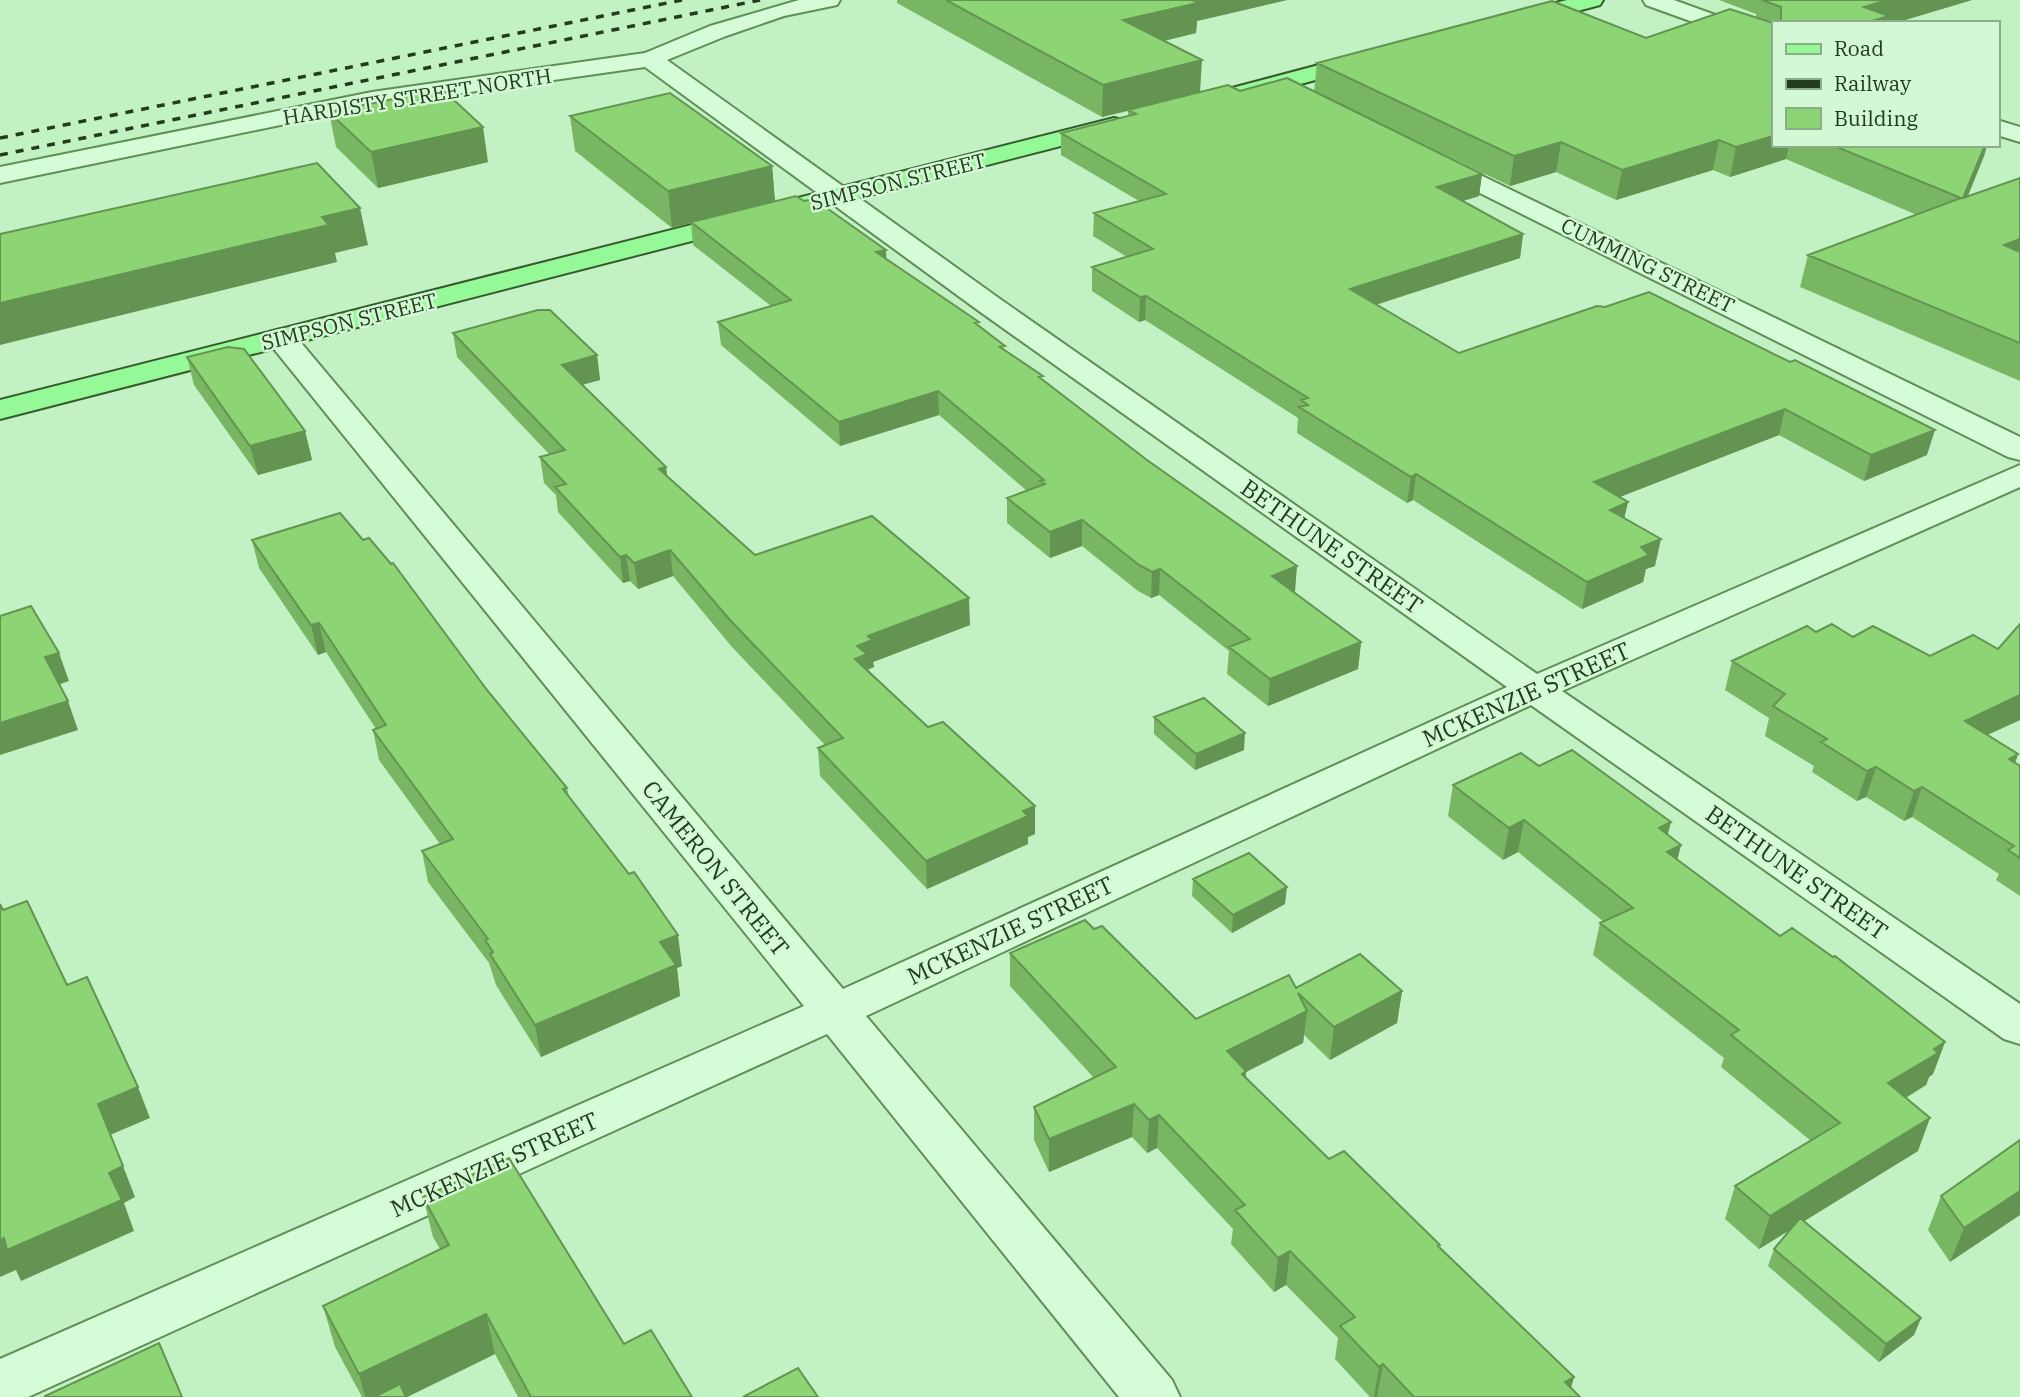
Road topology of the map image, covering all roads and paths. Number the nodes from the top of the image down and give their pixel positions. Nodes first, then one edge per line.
1 (829, 0) edge
2 (1592, 0) edge
3 (1654, 0) edge
4 (1500, 24) edge
5 (1772, 44) edge
6 (1394, 52) edge
7 (650, 59) junction
8 (1276, 83) junction
9 (1210, 100) edge
10 (1312, 101) edge
11 (1144, 117) edge
12 (1999, 128) edge
13 (2020, 135) edge
14 (1411, 149) edge
15 (0, 175) edge
16 (836, 197) junction
17 (281, 338) junction
18 (0, 410) edge
19 (2020, 450) edge
20 (2020, 475) edge
21 (1534, 689) junction
22 (834, 1012) junction
23 (2020, 1027) edge
24 (0, 1384) edge
25 (1152, 1397) edge

1 - 7 street, HARDISTY STREET NORTH
2 - 4 main road
3 - 5 street
6 - 8 main road
7 - 15 street, HARDISTY STREET NORTH
7 - 16 street, BETHUNE STREET
8 - 9 main road
8 - 10 street
11 - 16 main road, SIMPSON STREET
12 - 13 street
14 - 19 street, CUMMING STREET
16 - 17 main road, SIMPSON STREET
16 - 21 street, BETHUNE STREET
17 - 18 main road, SIMPSON STREET
17 - 22 street, CAMERON STREET
20 - 21 street, MCKENZIE STREET
21 - 22 street, MCKENZIE STREET
21 - 23 street, BETHUNE STREET
22 - 24 street, MCKENZIE STREET
22 - 25 street, CAMERON STREET

